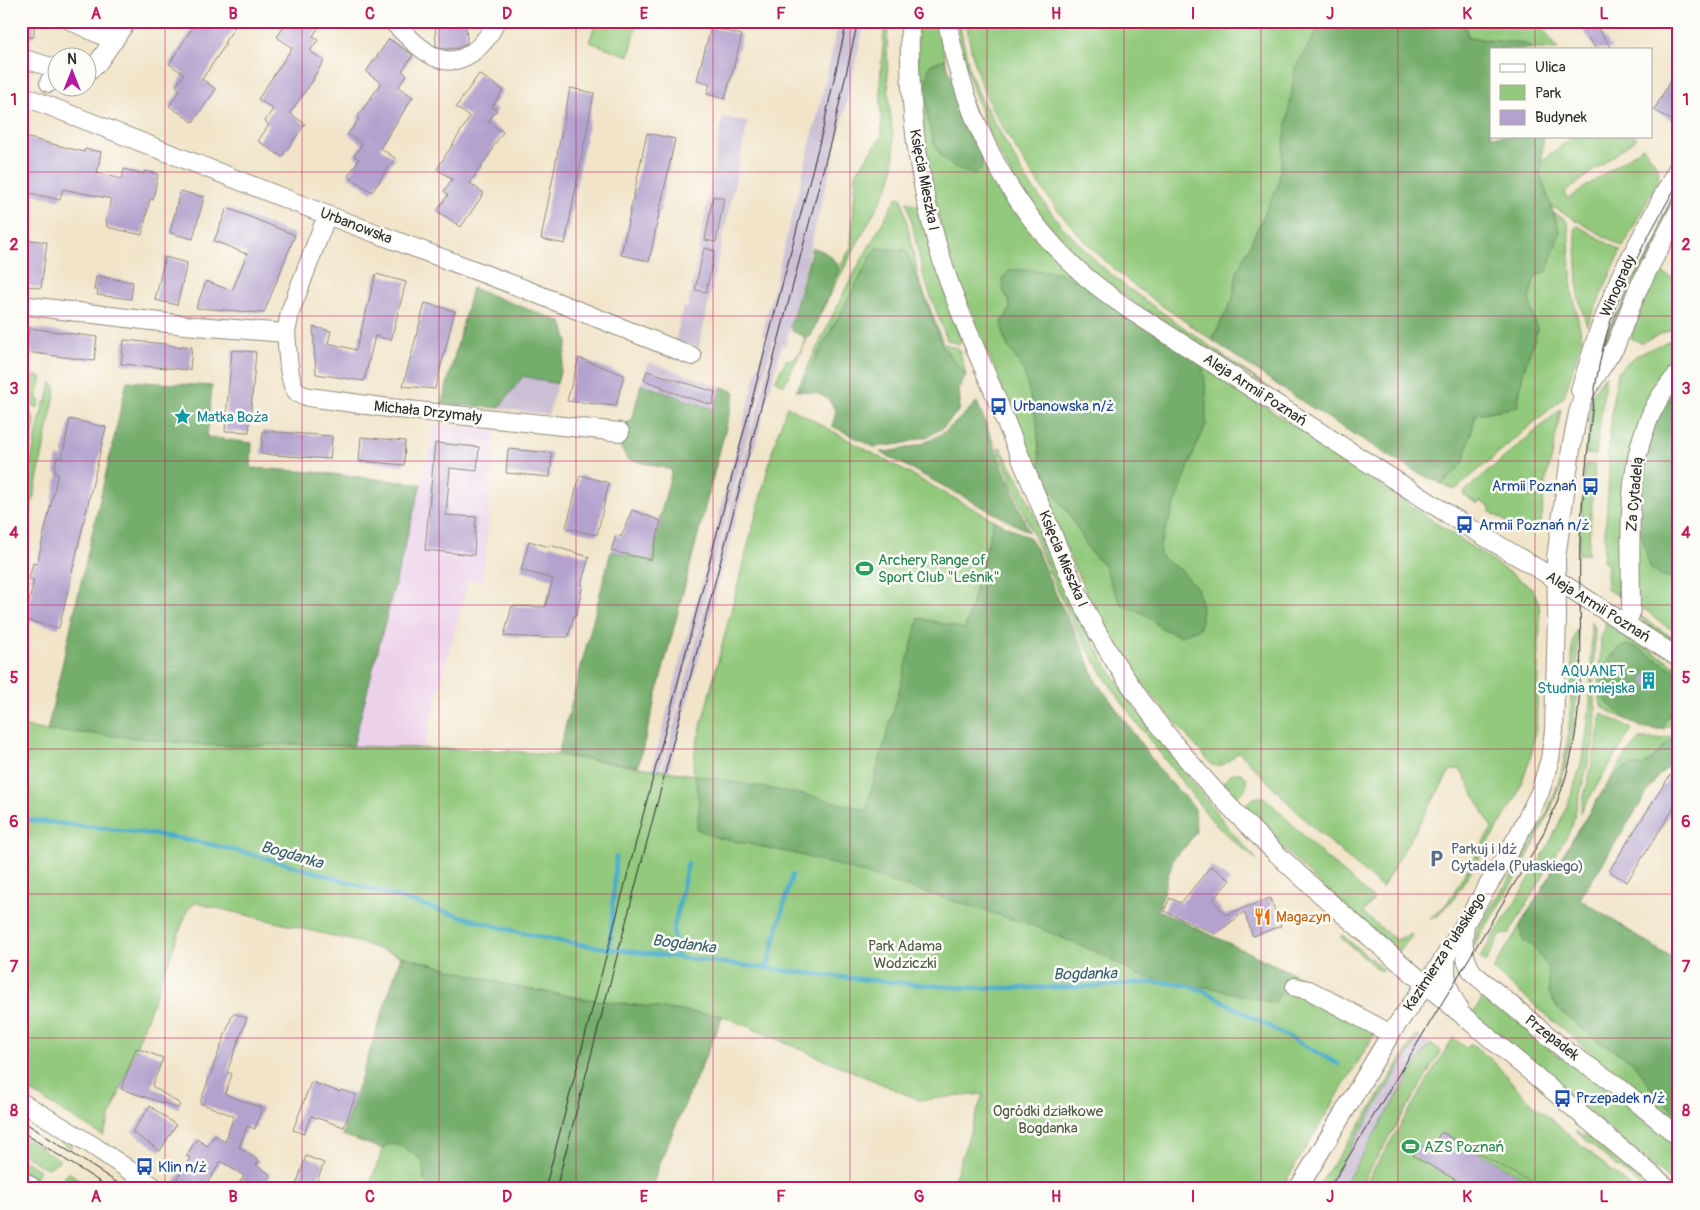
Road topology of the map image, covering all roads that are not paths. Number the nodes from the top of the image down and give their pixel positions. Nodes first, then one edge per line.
1 (71, 21) edge
2 (127, 21) edge
3 (392, 21) edge
4 (496, 21) edge
5 (910, 21) edge
6 (947, 21) edge
7 (114, 41) junction
8 (21, 58) edge
9 (98, 63) edge
10 (48, 70) edge
11 (21, 95) edge
12 (1679, 166) edge
13 (1679, 210) edge
14 (327, 215) junction
15 (21, 305) edge
16 (286, 334) junction
17 (692, 356) dead end
18 (1679, 373) edge
19 (1578, 413) junction
20 (620, 432) dead end
21 (1557, 580) junction
22 (1626, 624) junction
23 (1679, 658) edge
24 (1469, 917) junction
25 (1448, 951) junction
26 (1426, 984) junction
27 (1295, 987) dead end
28 (1463, 1016) junction
29 (1391, 1034) junction
30 (21, 1102) edge
31 (1679, 1137) edge
32 (21, 1180) edge
33 (35, 1189) edge
34 (157, 1189) edge
35 (1298, 1189) edge
36 (1669, 1189) edge

1 - 7 street
2 - 7 street
3 - 4 street
5 - 26 street, Księcia Mieszka I
6 - 21 street, Aleja Armii Poznań
7 - 9 street
8 - 10 street
11 - 14 street, Urbanowska
12 - 19 street, Winogrady
13 - 19 street, Winogrady
14 - 16 street, Michała Drzymały
14 - 17 street, Urbanowska
15 - 16 street
16 - 20 street, Michała Drzymały
18 - 22 street, Za Cytadelą
19 - 21 street, Winogrady
21 - 22 street, Aleja Armii Poznań
21 - 24 street, Kazimierza Pułaskiego
22 - 23 street, Aleja Armii Poznań
24 - 25 street, Kazimierza Pułaskiego
24 - 31 street, Przepadek
25 - 26 street, Kazimierza Pułaskiego
25 - 28 street
26 - 28 street
26 - 29 street, Kazimierza Pułaskiego
27 - 29 street
28 - 36 street
29 - 35 street, Kazimierza Pułaskiego
30 - 34 street
32 - 33 street

